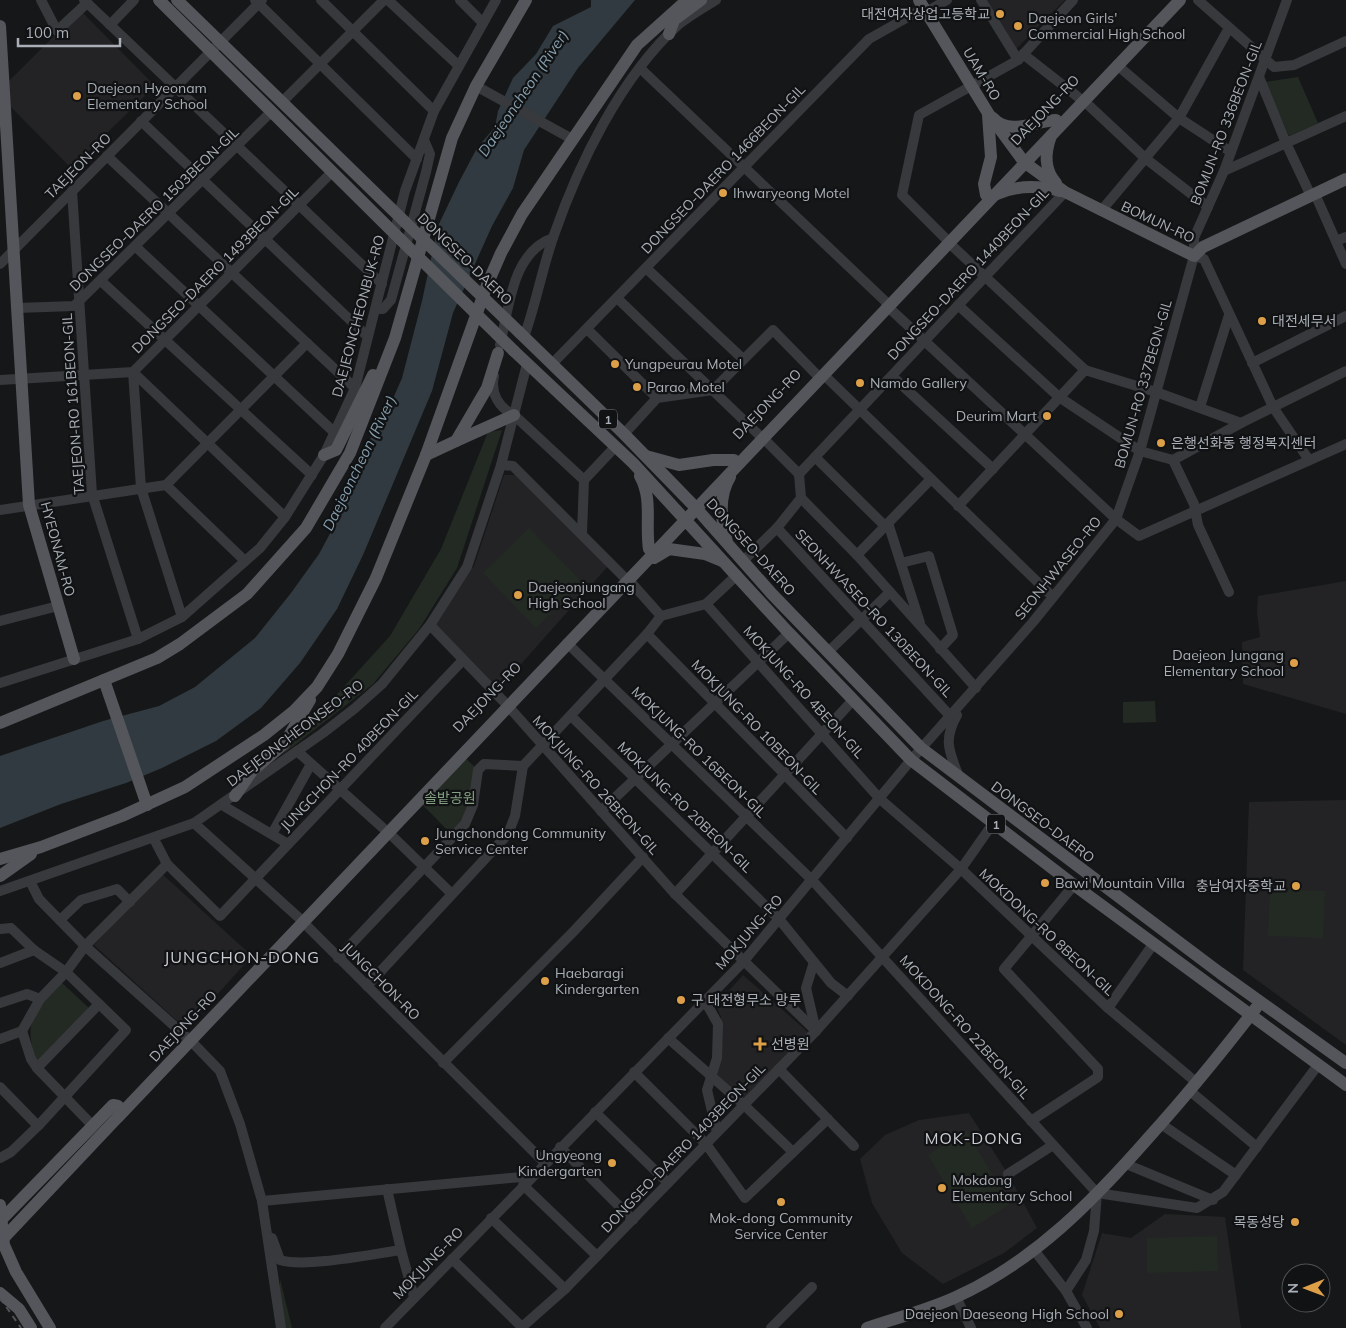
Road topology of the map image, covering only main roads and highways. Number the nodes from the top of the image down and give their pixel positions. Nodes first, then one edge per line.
1 (177, 0) edge
2 (687, 0) edge
3 (701, 0) edge
4 (1171, 0) edge
5 (1180, 0) edge
6 (158, 1) edge
7 (524, 2) edge
8 (923, 6) edge
9 (0, 26) edge
10 (669, 34) road end
11 (1, 71) edge
12 (1080, 99) junction
13 (988, 113) junction
14 (1055, 126) junction
15 (1022, 160) junction
16 (1346, 179) edge
17 (5, 180) edge
18 (1065, 192) junction
19 (989, 195) junction
20 (406, 301) junction
21 (498, 353) road end
22 (514, 415) road end
23 (456, 441) junction
24 (324, 455) road end
25 (426, 455) junction
26 (646, 456) junction
27 (738, 460) junction
28 (633, 463) junction
29 (694, 506) junction
30 (684, 516) junction
31 (728, 545) junction
32 (649, 549) junction
33 (727, 563) junction
34 (643, 564) junction
35 (625, 578) junction
36 (74, 659) road end
37 (104, 680) junction
38 (317, 687) junction
39 (506, 703) junction
40 (0, 723) edge
41 (234, 796) road end
42 (147, 805) junction
43 (41, 847) junction
44 (0, 859) edge
45 (0, 876) edge
46 (1260, 1002) junction
47 (1251, 1014) junction
48 (1346, 1064) edge
49 (1346, 1085) edge
50 (118, 1111) junction
51 (0, 1205) edge
52 (1, 1225) edge
53 (2, 1243) edge
54 (0, 1294) edge
55 (31, 1328) edge
56 (50, 1328) edge
57 (867, 1328) edge

1 - 26 main road, DONGSEO-DAERO / 1, bridge
2 - 25 main road
3 - 10 main road
4 - 12 main road, DAEJONG-RO
5 - 12 main road, DAEJONG-RO
6 - 28 main road, DONGSEO-DAERO / 1, bridge
7 - 20 main road
8 - 13 main road, UAM-RO
9 - 11 main road, HYEONAM-RO
11 - 17 main road, HYEONAM-RO
12 - 14 main road, DAEJONG-RO
13 - 14 main road
13 - 15 main road, UAM-RO
13 - 19 main road
14 - 15 main road, DAEJONG-RO
14 - 18 main road
15 - 18 main road, BOMUN-RO
15 - 19 main road, DAEJONG-RO
16 - 18 main road, BOMUN-RO
17 - 36 main road, HYEONAM-RO
18 - 19 main road
19 - 27 main road, DAEJONG-RO
20 - 24 main road
20 - 37 main road
21 - 23 main road
22 - 23 main road
23 - 25 main road
25 - 38 main road
26 - 27 main road
26 - 29 main road, DONGSEO-DAERO / 1
27 - 29 main road, DAEJONG-RO
27 - 31 main road
28 - 30 main road, DONGSEO-DAERO / 1
28 - 32 main road
29 - 30 main road, DAEJONG-RO
29 - 31 main road, DONGSEO-DAERO / 1
30 - 32 main road, DAEJONG-RO
30 - 33 main road, DONGSEO-DAERO / 1
30 - 34 main road, DAEJONG-RO
31 - 46 main road, DONGSEO-DAERO / 1
32 - 35 main road, DAEJONG-RO
33 - 34 main road
33 - 47 main road, DONGSEO-DAERO / 1
34 - 35 main road, DAEJONG-RO
35 - 39 main road, DAEJONG-RO
35 - 39 main road, DAEJONG-RO
37 - 40 main road
37 - 42 main road
38 - 41 main road
38 - 42 main road
39 - 50 main road, DAEJONG-RO
42 - 43 main road
43 - 44 main road
43 - 45 main road
46 - 47 main road
46 - 48 main road, DONGSEO-DAERO / 1
47 - 49 main road, DONGSEO-DAERO / 1
47 - 57 main road
50 - 52 main road, DAEJONG-RO
50 - 52 main road
50 - 53 main road, DAEJONG-RO, bridge
51 - 52 main road
52 - 53 main road
53 - 56 main road
54 - 55 main road

